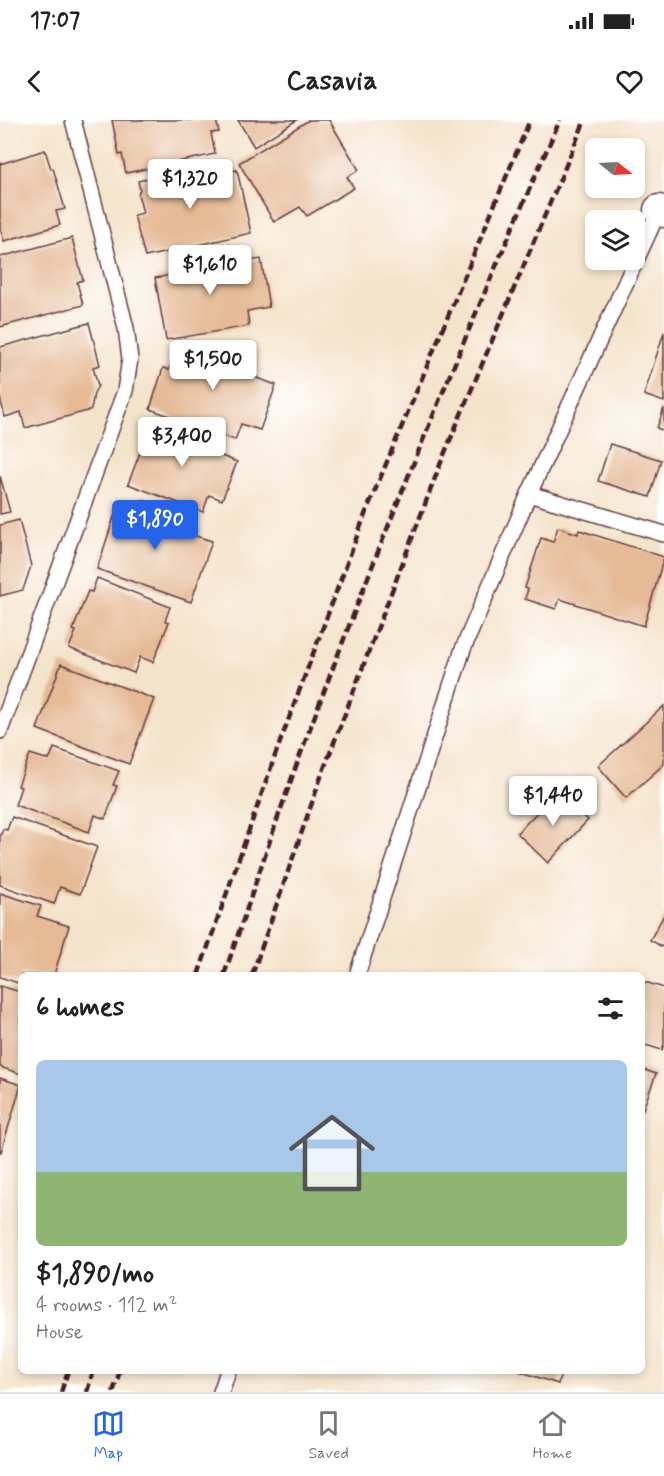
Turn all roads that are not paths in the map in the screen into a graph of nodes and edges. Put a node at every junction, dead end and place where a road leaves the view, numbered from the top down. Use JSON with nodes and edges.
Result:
{"nodes":[{"id":1,"x":73,"y":120,"type":"edge"},
{"id":2,"x":661,"y":211,"type":"edge"},
{"id":3,"x":529,"y":494,"type":"junction"},
{"id":4,"x":664,"y":534,"type":"edge"},
{"id":5,"x":0,"y":731,"type":"edge"},
{"id":6,"x":358,"y":972,"type":"edge"},
{"id":7,"x":227,"y":1374,"type":"edge"},
{"id":8,"x":221,"y":1392,"type":"edge"}],
"edges":[{"from":1,"to":5,"type":"lane"},
{"from":2,"to":3,"type":"lane"},
{"from":3,"to":4,"type":"lane"},
{"from":3,"to":6,"type":"lane"},
{"from":7,"to":8,"type":"lane"}]}
